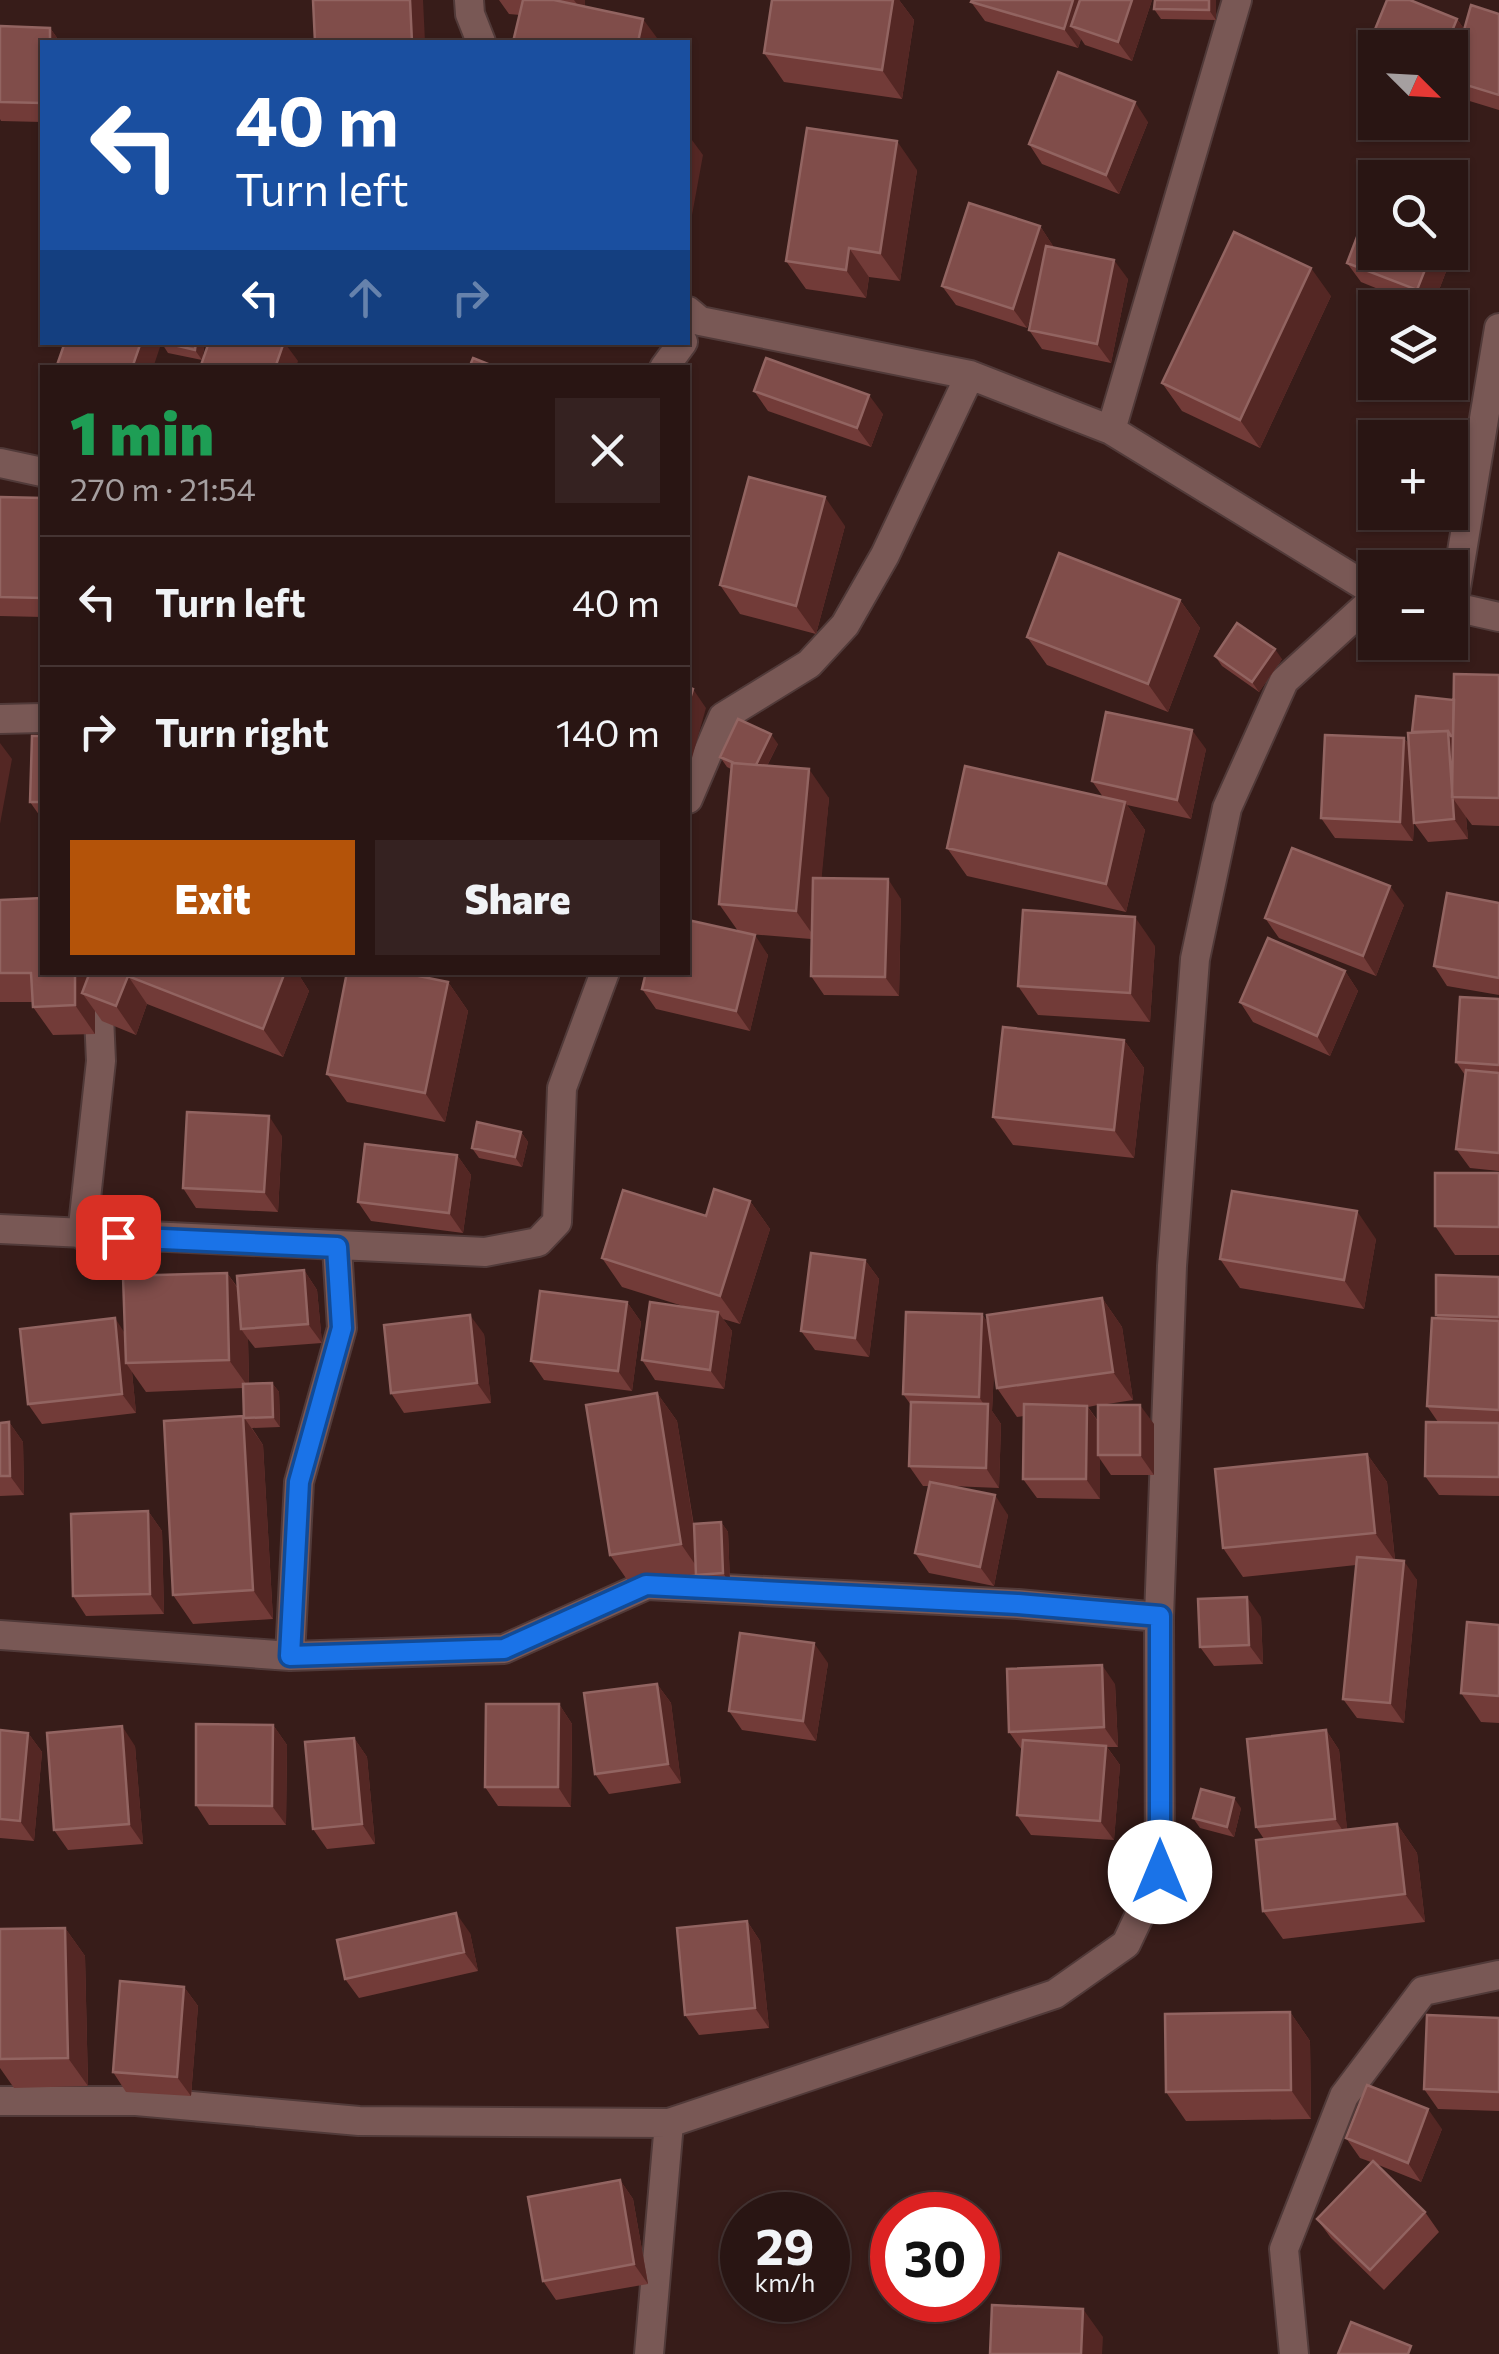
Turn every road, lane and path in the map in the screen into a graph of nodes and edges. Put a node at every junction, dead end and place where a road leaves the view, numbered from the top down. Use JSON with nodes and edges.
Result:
{"nodes":[{"id":1,"x":469,"y":0,"type":"edge"},
{"id":2,"x":1236,"y":0,"type":"edge"},
{"id":3,"x":479,"y":40,"type":"edge"},
{"id":4,"x":690,"y":328,"type":"edge"},
{"id":5,"x":1499,"y":328,"type":"edge"},
{"id":6,"x":970,"y":375,"type":"junction"},
{"id":7,"x":1111,"y":430,"type":"junction"},
{"id":8,"x":0,"y":463,"type":"edge"},
{"id":9,"x":40,"y":472,"type":"edge"},
{"id":10,"x":1461,"y":550,"type":"edge"},
{"id":11,"x":1358,"y":584,"type":"edge"},
{"id":12,"x":1468,"y":610,"type":"edge"},
{"id":13,"x":1358,"y":611,"type":"edge"},
{"id":14,"x":1499,"y":617,"type":"edge"},
{"id":15,"x":40,"y":718,"type":"edge"},
{"id":16,"x":0,"y":719,"type":"edge"},
{"id":17,"x":690,"y":795,"type":"edge"},
{"id":18,"x":105,"y":975,"type":"edge"},
{"id":19,"x":605,"y":975,"type":"edge"},
{"id":20,"x":0,"y":1229,"type":"edge"},
{"id":21,"x":82,"y":1235,"type":"junction"},
{"id":22,"x":337,"y":1247,"type":"junction"},
{"id":23,"x":1160,"y":1616,"type":"junction"},
{"id":24,"x":0,"y":1635,"type":"edge"},
{"id":25,"x":290,"y":1656,"type":"junction"},
{"id":26,"x":1499,"y":1975,"type":"edge"},
{"id":27,"x":0,"y":2101,"type":"edge"},
{"id":28,"x":669,"y":2123,"type":"junction"},
{"id":29,"x":649,"y":2354,"type":"edge"},
{"id":30,"x":1294,"y":2354,"type":"edge"}],
"edges":[{"from":1,"to":3,"type":"street"},
{"from":2,"to":7,"type":"street"},
{"from":4,"to":6,"type":"street"},
{"from":5,"to":10,"type":"street"},
{"from":6,"to":7,"type":"street"},
{"from":6,"to":17,"type":"street"},
{"from":7,"to":11,"type":"street"},
{"from":8,"to":9,"type":"street"},
{"from":12,"to":14,"type":"street"},
{"from":13,"to":23,"type":"street"},
{"from":15,"to":16,"type":"street"},
{"from":18,"to":21,"type":"street"},
{"from":19,"to":22,"type":"street"},
{"from":20,"to":21,"type":"street"},
{"from":21,"to":22,"type":"street"},
{"from":22,"to":25,"type":"street"},
{"from":23,"to":25,"type":"street"},
{"from":23,"to":28,"type":"street"},
{"from":24,"to":25,"type":"street"},
{"from":26,"to":30,"type":"street"},
{"from":27,"to":28,"type":"street"},
{"from":28,"to":29,"type":"street"}]}
